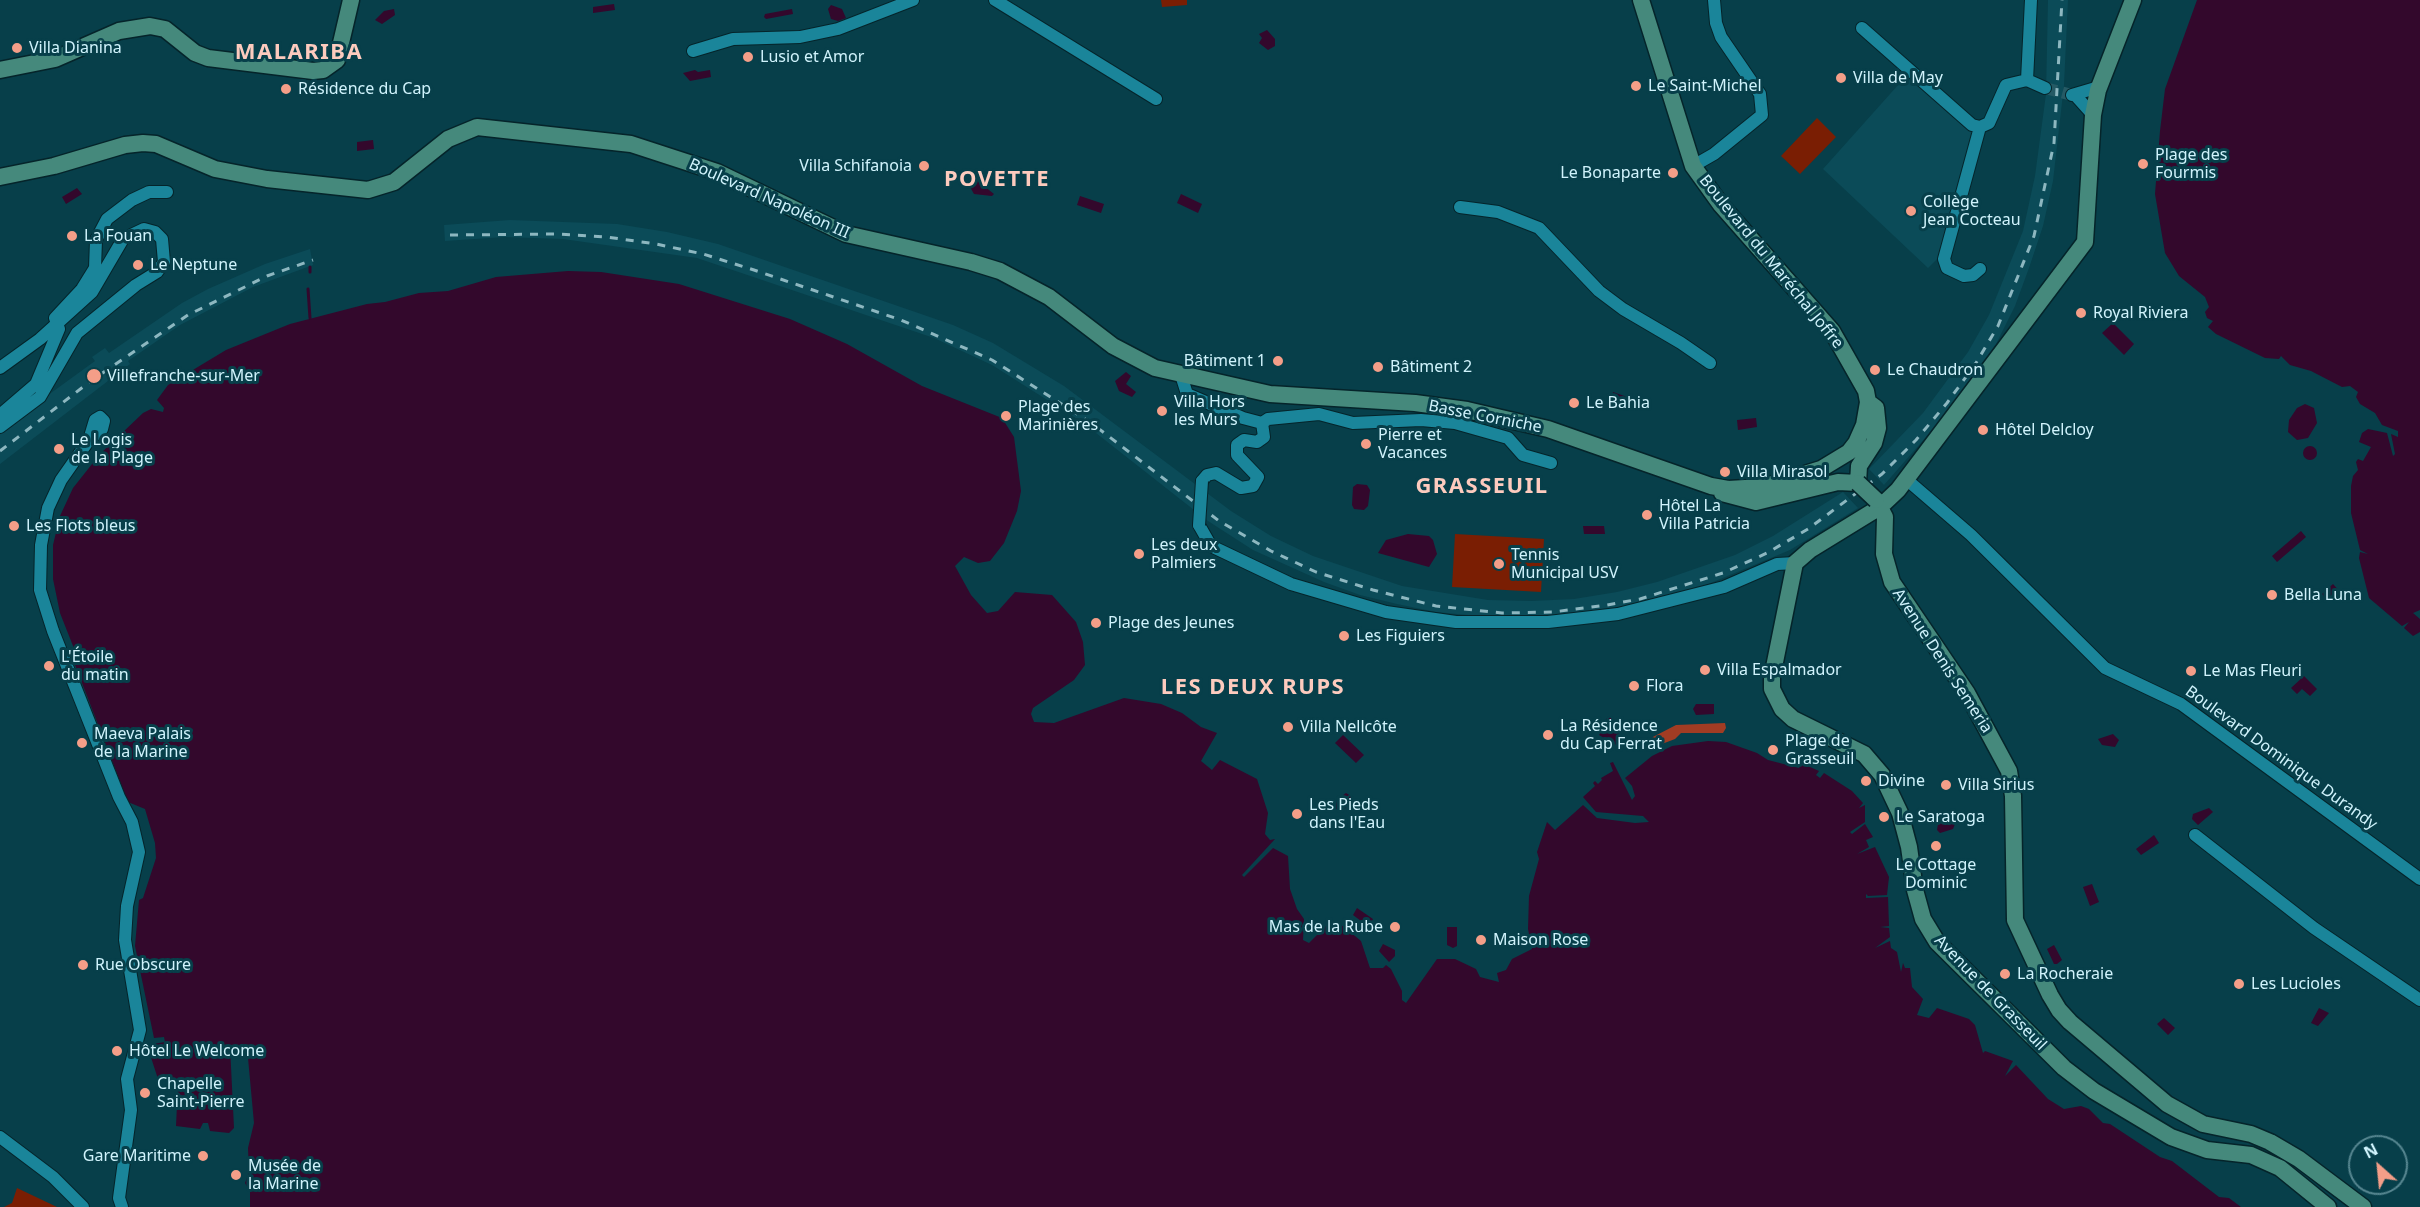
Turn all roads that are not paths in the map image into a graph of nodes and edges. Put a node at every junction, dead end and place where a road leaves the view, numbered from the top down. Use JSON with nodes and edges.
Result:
{"nodes":[{"id":1,"x":351,"y":0,"type":"edge"},
{"id":2,"x":913,"y":0,"type":"edge"},
{"id":3,"x":995,"y":0,"type":"edge"},
{"id":4,"x":1641,"y":0,"type":"edge"},
{"id":5,"x":1714,"y":0,"type":"edge"},
{"id":6,"x":2031,"y":0,"type":"edge"},
{"id":7,"x":2133,"y":0,"type":"edge"},
{"id":8,"x":1862,"y":28,"type":"dead end"},
{"id":9,"x":693,"y":51,"type":"dead end"},
{"id":10,"x":0,"y":70,"type":"edge"},
{"id":11,"x":2028,"y":80,"type":"junction"},
{"id":12,"x":2099,"y":87,"type":"junction"},
{"id":13,"x":2045,"y":88,"type":"tunnel mouth"},
{"id":14,"x":1156,"y":99,"type":"dead end"},
{"id":15,"x":2092,"y":115,"type":"junction"},
{"id":16,"x":1980,"y":127,"type":"junction"},
{"id":17,"x":1693,"y":166,"type":"junction"},
{"id":18,"x":0,"y":177,"type":"edge"},
{"id":19,"x":167,"y":192,"type":"dead end"},
{"id":20,"x":1460,"y":207,"type":"dead end"},
{"id":21,"x":1980,"y":269,"type":"dead end"},
{"id":22,"x":57,"y":324,"type":"junction"},
{"id":23,"x":1113,"y":346,"type":"joint"},
{"id":24,"x":1710,"y":363,"type":"dead end"},
{"id":25,"x":0,"y":368,"type":"edge"},
{"id":26,"x":1181,"y":375,"type":"junction"},
{"id":27,"x":1868,"y":402,"type":"junction"},
{"id":28,"x":0,"y":416,"type":"edge"},
{"id":29,"x":1262,"y":423,"type":"junction"},
{"id":30,"x":0,"y":427,"type":"edge"},
{"id":31,"x":88,"y":440,"type":"dead end"},
{"id":32,"x":1551,"y":463,"type":"dead end"},
{"id":33,"x":1906,"y":478,"type":"junction"},
{"id":34,"x":1855,"y":479,"type":"junction"},
{"id":35,"x":1769,"y":493,"type":"junction"},
{"id":36,"x":1878,"y":503,"type":"junction"},
{"id":37,"x":1795,"y":563,"type":"junction"},
{"id":38,"x":2195,"y":835,"type":"dead end"},
{"id":39,"x":2420,"y":879,"type":"edge"},
{"id":40,"x":2420,"y":1000,"type":"edge"},
{"id":41,"x":0,"y":1137,"type":"edge"},
{"id":42,"x":83,"y":1207,"type":"edge"},
{"id":43,"x":122,"y":1207,"type":"edge"},
{"id":44,"x":2328,"y":1207,"type":"edge"},
{"id":45,"x":2363,"y":1207,"type":"edge"}],
"edges":[{"from":1,"to":10,"type":"main road"},
{"from":2,"to":9,"type":"street"},
{"from":3,"to":14,"type":"street"},
{"from":4,"to":17,"type":"main road","name":"Boulevard du Maréchal Joffre"},
{"from":5,"to":17,"type":"street"},
{"from":6,"to":11,"type":"street"},
{"from":7,"to":12,"type":"main road"},
{"from":8,"to":16,"type":"street"},
{"from":11,"to":13,"type":"street"},
{"from":11,"to":16,"type":"street"},
{"from":12,"to":15,"type":"main road"},
{"from":12,"to":15,"type":"street"},
{"from":15,"to":33,"type":"main road"},
{"from":16,"to":21,"type":"street"},
{"from":17,"to":27,"type":"main road","name":"Boulevard du Maréchal Joffre"},
{"from":18,"to":23,"type":"main road","name":"Boulevard Napoléon III"},
{"from":19,"to":22,"type":"street"},
{"from":20,"to":24,"type":"street"},
{"from":22,"to":25,"type":"street"},
{"from":22,"to":28,"type":"street"},
{"from":22,"to":30,"type":"street"},
{"from":23,"to":26,"type":"main road","name":"Basse Corniche"},
{"from":26,"to":29,"type":"street"},
{"from":26,"to":35,"type":"main road","name":"Basse Corniche"},
{"from":27,"to":34,"type":"main road","name":"Boulevard du Maréchal Joffre"},
{"from":27,"to":35,"type":"main road"},
{"from":29,"to":32,"type":"street"},
{"from":29,"to":37,"type":"street","bridge":true},
{"from":31,"to":43,"type":"street"},
{"from":33,"to":36,"type":"main road"},
{"from":33,"to":39,"type":"street","name":"Boulevard Dominique Durandy"},
{"from":34,"to":35,"type":"main road"},
{"from":34,"to":36,"type":"main road","bridge":true},
{"from":36,"to":37,"type":"main road"},
{"from":36,"to":45,"type":"main road","name":"Avenue Denis Semeria"},
{"from":37,"to":44,"type":"main road","name":"Avenue de Grasseuil"},
{"from":38,"to":40,"type":"street"},
{"from":41,"to":42,"type":"street"}]}
